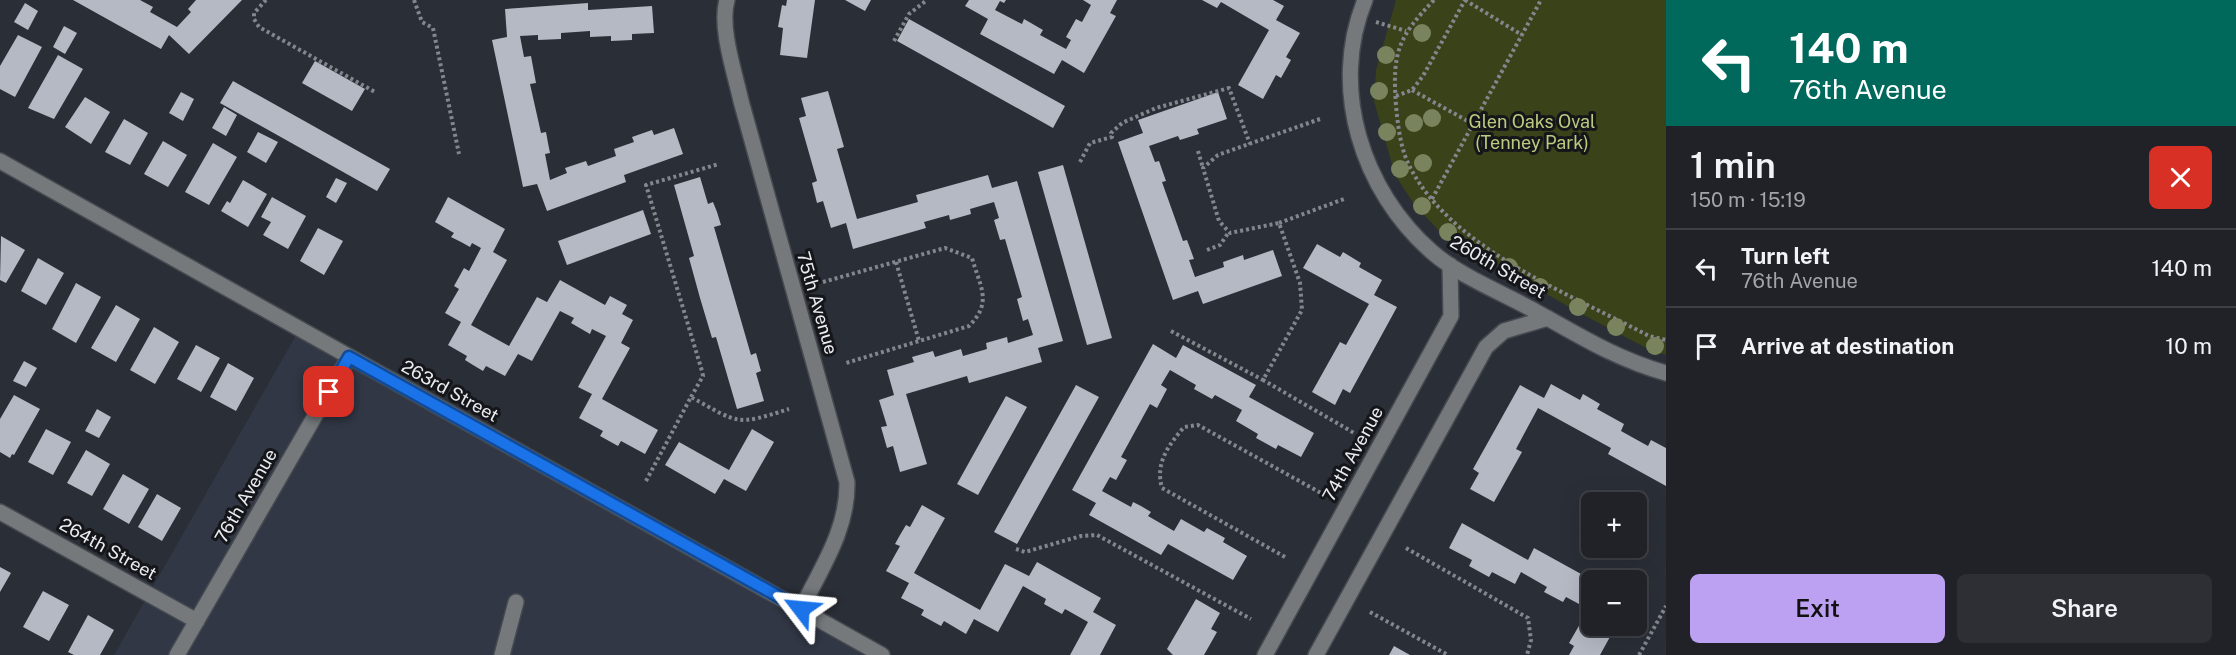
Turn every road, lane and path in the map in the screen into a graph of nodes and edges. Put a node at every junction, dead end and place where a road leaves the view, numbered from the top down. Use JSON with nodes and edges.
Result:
{"nodes":[{"id":1,"x":266,"y":0,"type":"edge"},
{"id":2,"x":414,"y":0,"type":"edge"},
{"id":3,"x":727,"y":0,"type":"edge"},
{"id":4,"x":927,"y":0,"type":"edge"},
{"id":5,"x":1365,"y":0,"type":"edge"},
{"id":6,"x":1434,"y":0,"type":"edge"},
{"id":7,"x":1465,"y":0,"type":"edge"},
{"id":8,"x":1541,"y":0,"type":"edge"},
{"id":9,"x":1359,"y":16,"type":"junction"},
{"id":10,"x":1406,"y":31,"type":"junction"},
{"id":11,"x":1522,"y":34,"type":"junction"},
{"id":12,"x":894,"y":41,"type":"dead end"},
{"id":13,"x":1413,"y":90,"type":"junction"},
{"id":14,"x":375,"y":92,"type":"dead end"},
{"id":15,"x":1396,"y":96,"type":"junction"},
{"id":16,"x":1320,"y":119,"type":"dead end"},
{"id":17,"x":1473,"y":124,"type":"junction"},
{"id":18,"x":1250,"y":144,"type":"junction"},
{"id":19,"x":1198,"y":151,"type":"dead end"},
{"id":20,"x":459,"y":154,"type":"dead end"},
{"id":21,"x":0,"y":161,"type":"edge"},
{"id":22,"x":1080,"y":162,"type":"dead end"},
{"id":23,"x":719,"y":164,"type":"dead end"},
{"id":24,"x":1203,"y":168,"type":"junction"},
{"id":25,"x":1344,"y":199,"type":"dead end"},
{"id":26,"x":1432,"y":199,"type":"junction"},
{"id":27,"x":1279,"y":223,"type":"junction"},
{"id":28,"x":1229,"y":232,"type":"junction"},
{"id":29,"x":1207,"y":250,"type":"dead end"},
{"id":30,"x":896,"y":262,"type":"junction"},
{"id":31,"x":1450,"y":265,"type":"junction"},
{"id":32,"x":823,"y":282,"type":"dead end"},
{"id":33,"x":1548,"y":318,"type":"junction"},
{"id":34,"x":1171,"y":331,"type":"dead end"},
{"id":35,"x":1666,"y":340,"type":"edge"},
{"id":36,"x":919,"y":341,"type":"junction"},
{"id":37,"x":349,"y":357,"type":"junction"},
{"id":38,"x":846,"y":363,"type":"dead end"},
{"id":39,"x":1666,"y":373,"type":"edge"},
{"id":40,"x":1263,"y":380,"type":"junction"},
{"id":41,"x":691,"y":397,"type":"junction"},
{"id":42,"x":789,"y":409,"type":"dead end"},
{"id":43,"x":1354,"y":433,"type":"dead end"},
{"id":44,"x":646,"y":481,"type":"dead end"},
{"id":45,"x":1322,"y":493,"type":"dead end"},
{"id":46,"x":0,"y":512,"type":"edge"},
{"id":47,"x":1406,"y":548,"type":"dead end"},
{"id":48,"x":1016,"y":549,"type":"dead end"},
{"id":49,"x":1286,"y":557,"type":"dead end"},
{"id":50,"x":516,"y":602,"type":"dead end"},
{"id":51,"x":1666,"y":606,"type":"edge"},
{"id":52,"x":801,"y":609,"type":"junction"},
{"id":53,"x":1370,"y":612,"type":"dead end"},
{"id":54,"x":1251,"y":619,"type":"dead end"},
{"id":55,"x":197,"y":621,"type":"junction"},
{"id":56,"x":177,"y":655,"type":"edge"},
{"id":57,"x":502,"y":655,"type":"edge"},
{"id":58,"x":882,"y":655,"type":"edge"},
{"id":59,"x":1265,"y":655,"type":"edge"},
{"id":60,"x":1316,"y":655,"type":"edge"},
{"id":61,"x":1448,"y":655,"type":"edge"},
{"id":62,"x":1527,"y":655,"type":"edge"},
{"id":63,"x":1639,"y":655,"type":"edge"}],
"edges":[{"from":1,"to":14,"type":"path"},
{"from":2,"to":20,"type":"path"},
{"from":3,"to":52,"type":"street","name":"75th Avenue"},
{"from":4,"to":12,"type":"path"},
{"from":5,"to":9,"type":"street","name":"260th Street"},
{"from":6,"to":10,"type":"path"},
{"from":7,"to":11,"type":"path"},
{"from":7,"to":13,"type":"path"},
{"from":8,"to":11,"type":"path"},
{"from":9,"to":10,"type":"path"},
{"from":9,"to":31,"type":"street","name":"260th Street"},
{"from":10,"to":15,"type":"path"},
{"from":11,"to":17,"type":"path"},
{"from":13,"to":15,"type":"path"},
{"from":13,"to":17,"type":"path"},
{"from":15,"to":26,"type":"path"},
{"from":16,"to":18,"type":"path"},
{"from":17,"to":26,"type":"path"},
{"from":18,"to":22,"type":"path"},
{"from":18,"to":24,"type":"path"},
{"from":19,"to":24,"type":"path"},
{"from":21,"to":37,"type":"street","name":"263rd Street"},
{"from":23,"to":41,"type":"path"},
{"from":24,"to":28,"type":"path"},
{"from":25,"to":27,"type":"path"},
{"from":26,"to":35,"type":"path"},
{"from":27,"to":28,"type":"path"},
{"from":27,"to":40,"type":"path"},
{"from":28,"to":29,"type":"path"},
{"from":30,"to":32,"type":"path"},
{"from":30,"to":36,"type":"path"},
{"from":30,"to":36,"type":"path"},
{"from":31,"to":33,"type":"street","name":"260th Street"},
{"from":31,"to":59,"type":"street","name":"74th Avenue"},
{"from":33,"to":39,"type":"street","name":"260th Street"},
{"from":33,"to":60,"type":"street"},
{"from":34,"to":40,"type":"path"},
{"from":36,"to":38,"type":"path"},
{"from":37,"to":52,"type":"street","name":"263rd Street"},
{"from":37,"to":55,"type":"street","name":"76th Avenue"},
{"from":40,"to":43,"type":"path"},
{"from":41,"to":42,"type":"path"},
{"from":41,"to":44,"type":"path"},
{"from":45,"to":49,"type":"path"},
{"from":46,"to":55,"type":"street","name":"264th Street"},
{"from":47,"to":62,"type":"path"},
{"from":48,"to":54,"type":"path"},
{"from":50,"to":57,"type":"street"},
{"from":51,"to":63,"type":"path"},
{"from":52,"to":58,"type":"street","name":"263rd Street"},
{"from":53,"to":61,"type":"path"},
{"from":55,"to":56,"type":"street","name":"76th Avenue"}]}
